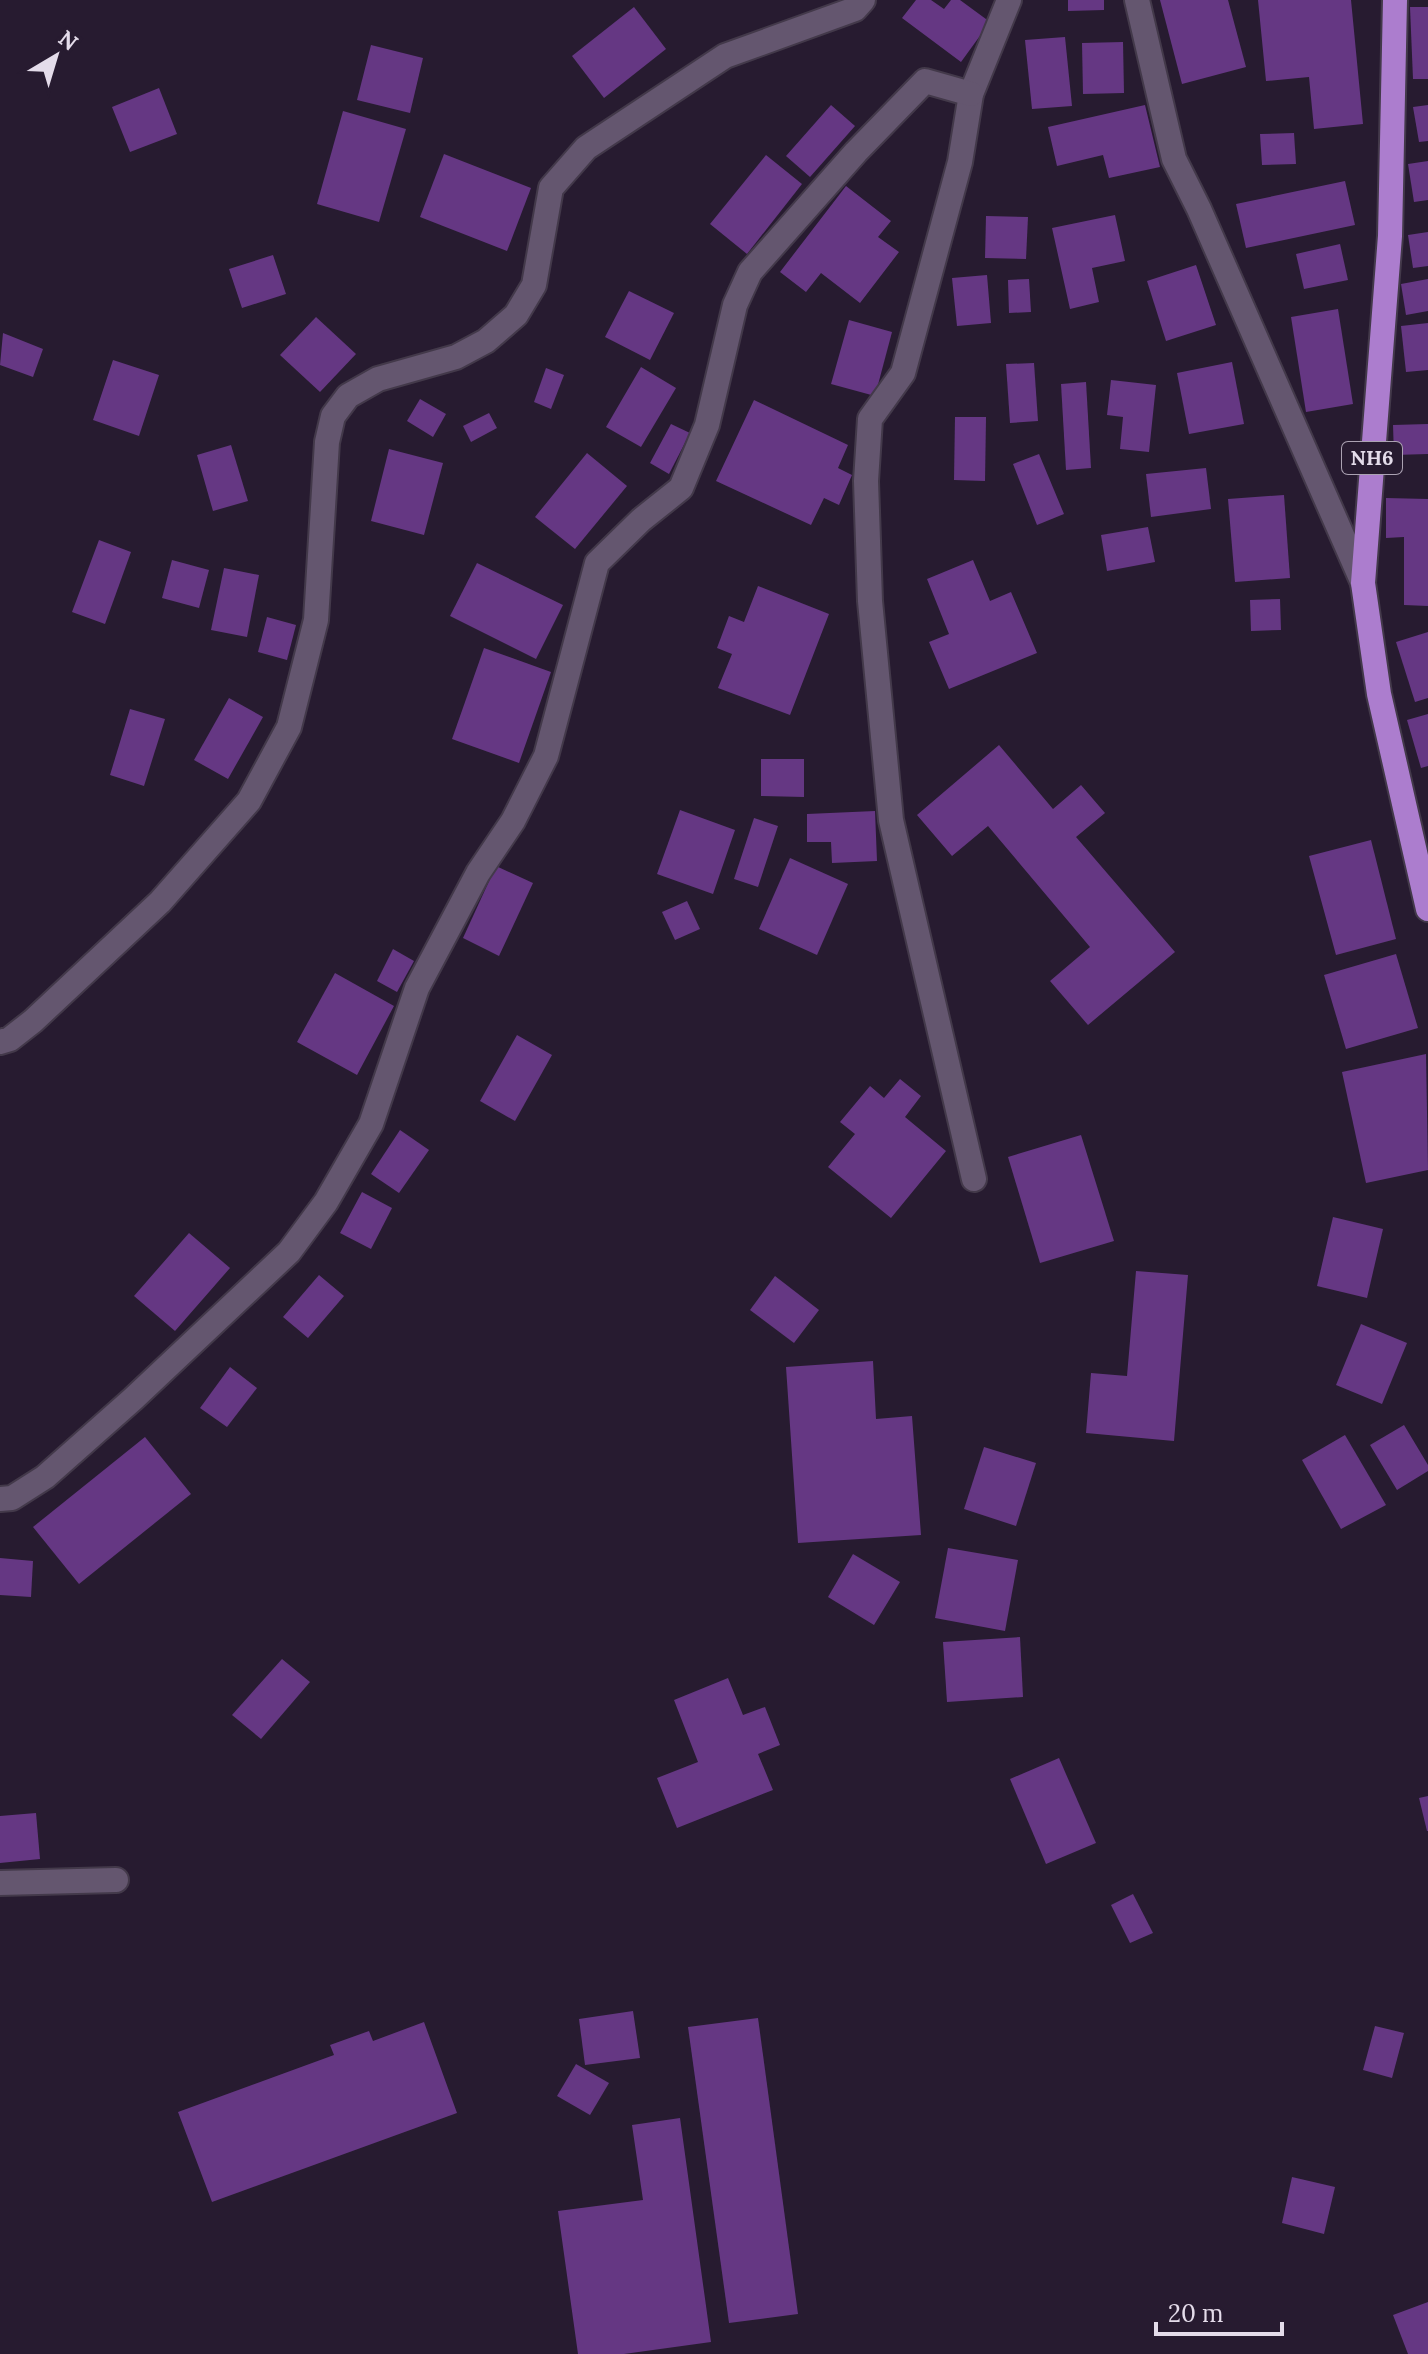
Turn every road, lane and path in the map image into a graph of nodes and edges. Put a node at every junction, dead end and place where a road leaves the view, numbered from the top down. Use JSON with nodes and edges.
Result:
{"nodes":[{"id":1,"x":863,"y":0,"type":"edge"},
{"id":2,"x":1009,"y":0,"type":"edge"},
{"id":3,"x":1137,"y":0,"type":"edge"},
{"id":4,"x":1395,"y":0,"type":"edge"},
{"id":5,"x":971,"y":94,"type":"junction"},
{"id":6,"x":1363,"y":583,"type":"junction"},
{"id":7,"x":1418,"y":843,"type":"edge"},
{"id":8,"x":1428,"y":909,"type":"edge"},
{"id":9,"x":0,"y":1042,"type":"edge"},
{"id":10,"x":974,"y":1179,"type":"dead end"},
{"id":11,"x":0,"y":1499,"type":"edge"},
{"id":12,"x":116,"y":1880,"type":"dead end"},
{"id":13,"x":0,"y":1883,"type":"edge"}],
"edges":[{"from":1,"to":9,"type":"street"},
{"from":2,"to":5,"type":"street"},
{"from":3,"to":6,"type":"street"},
{"from":4,"to":6,"type":"highway","number":"NH6"},
{"from":5,"to":10,"type":"street"},
{"from":5,"to":11,"type":"street"},
{"from":6,"to":7,"type":"highway","number":"NH6"},
{"from":7,"to":8,"type":"highway","number":"NH6"},
{"from":12,"to":13,"type":"street"}]}
